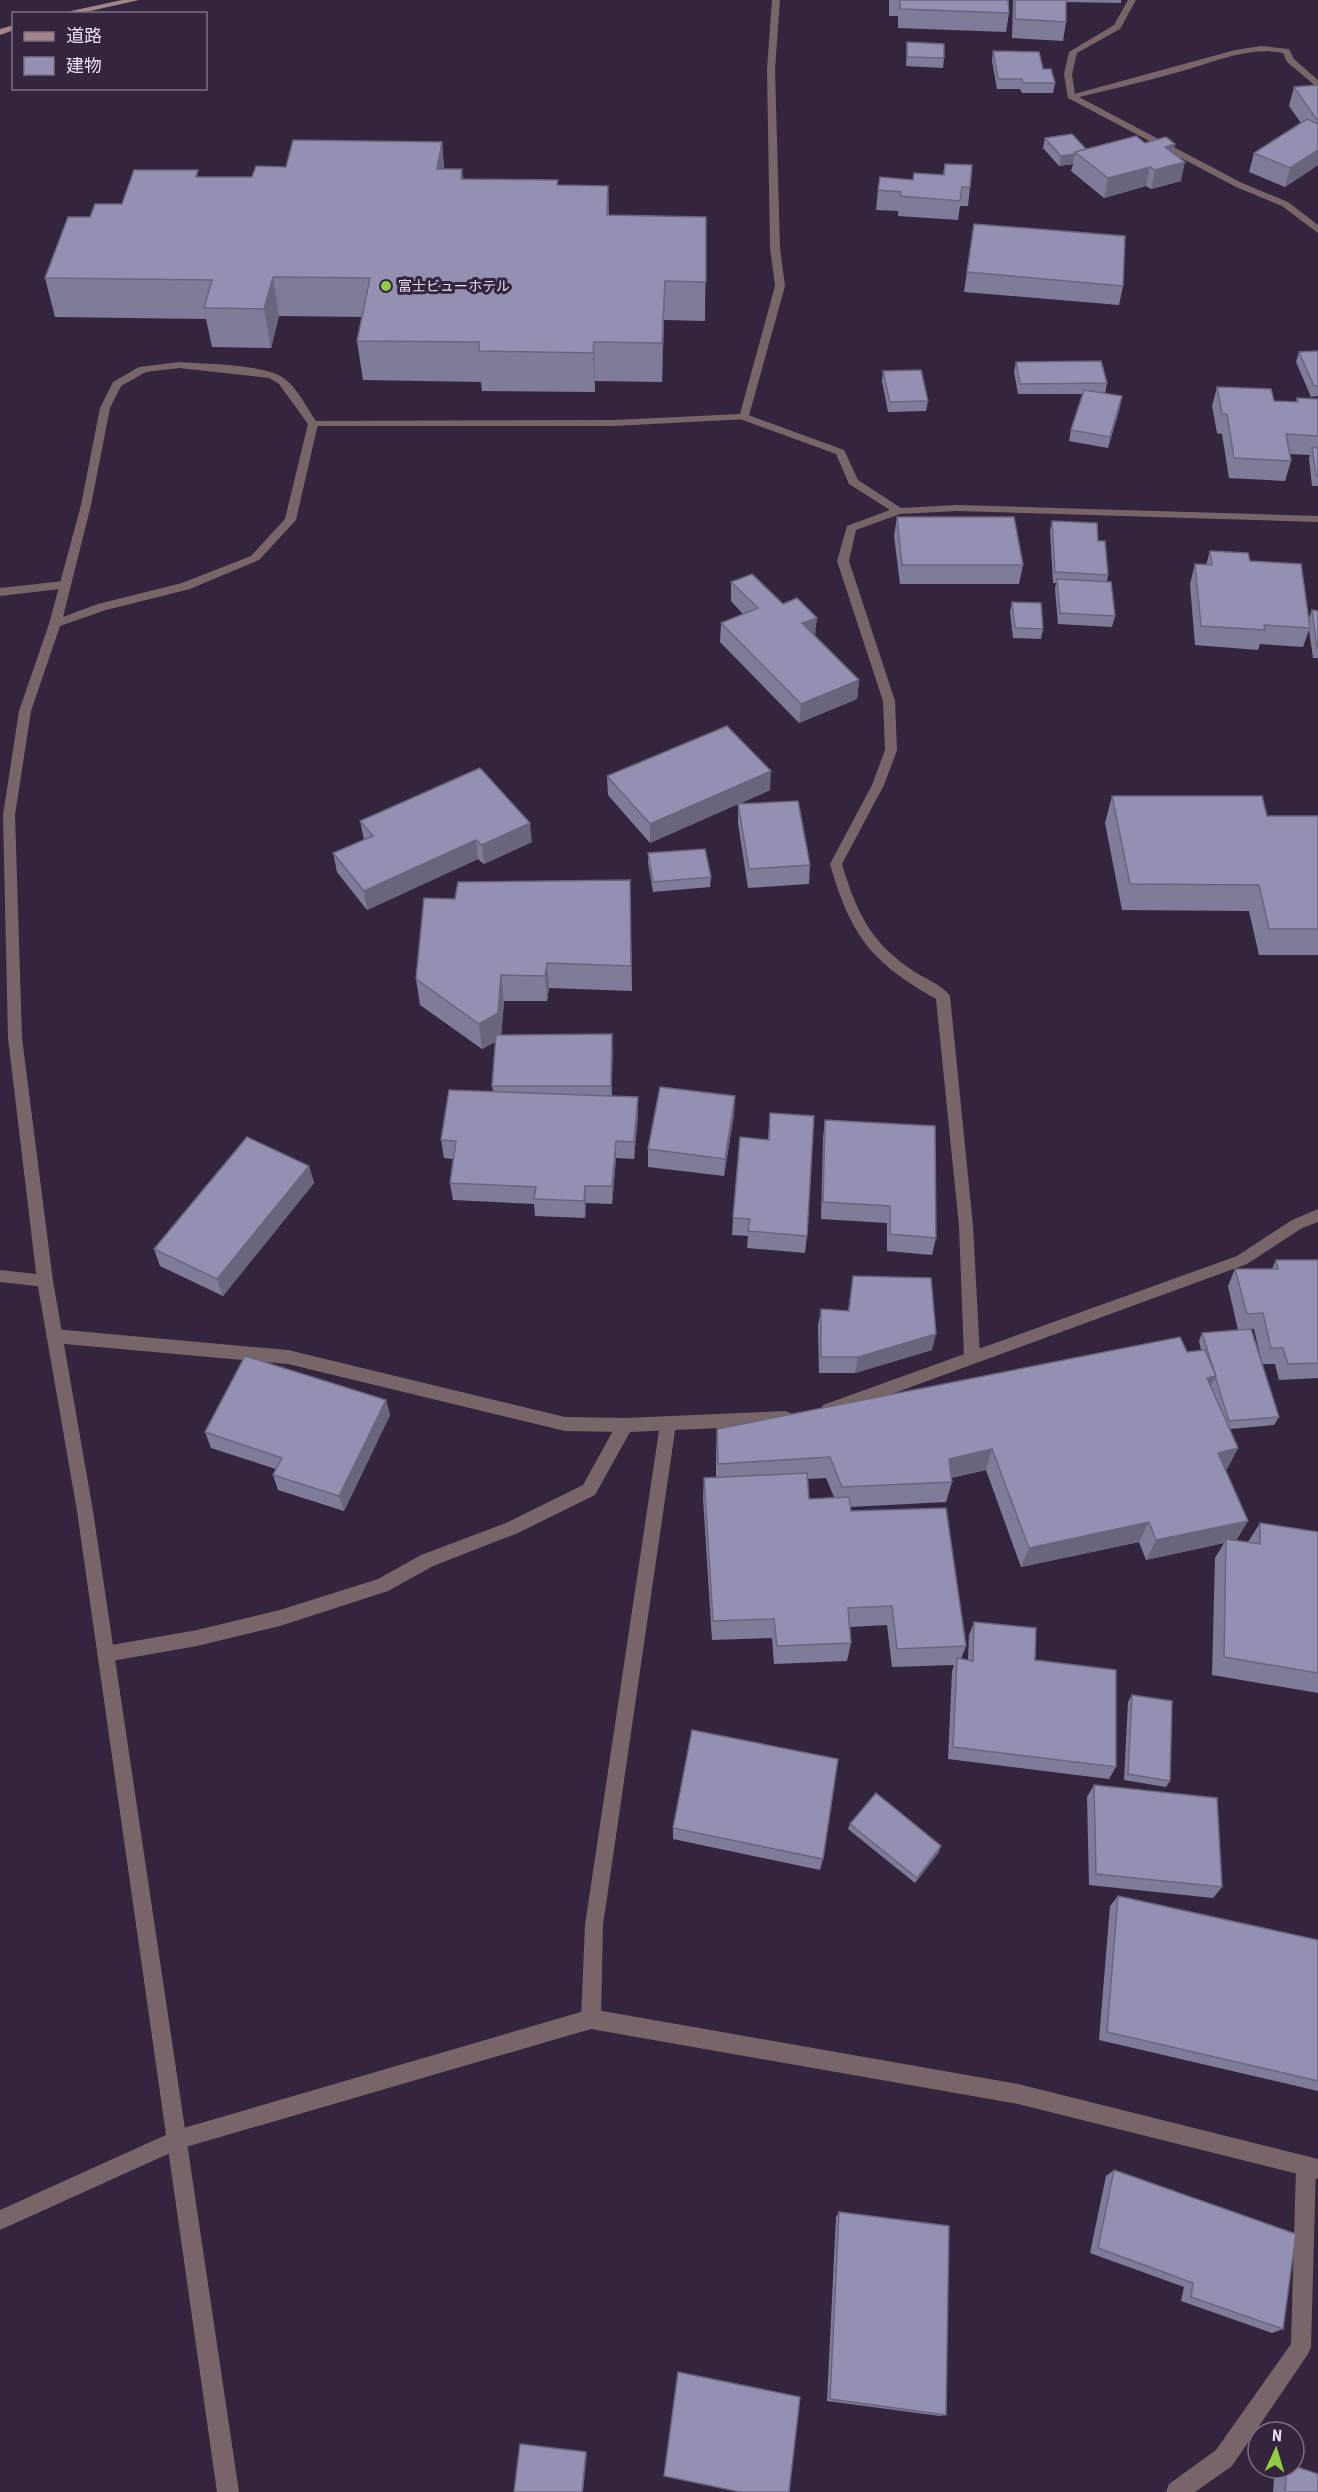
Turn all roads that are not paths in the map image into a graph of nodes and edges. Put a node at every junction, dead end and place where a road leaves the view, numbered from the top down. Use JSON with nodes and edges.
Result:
{"nodes":[{"id":1,"x":135,"y":0,"type":"edge"},
{"id":2,"x":776,"y":0,"type":"edge"},
{"id":3,"x":1132,"y":0,"type":"edge"},
{"id":4,"x":72,"y":12,"type":"edge"},
{"id":5,"x":1318,"y":85,"type":"edge"},
{"id":6,"x":1071,"y":96,"type":"junction"},
{"id":7,"x":1318,"y":230,"type":"edge"},
{"id":8,"x":744,"y":417,"type":"junction"},
{"id":9,"x":313,"y":424,"type":"junction"},
{"id":10,"x":899,"y":511,"type":"junction"},
{"id":11,"x":1318,"y":519,"type":"edge"},
{"id":12,"x":64,"y":585,"type":"junction"},
{"id":13,"x":0,"y":592,"type":"edge"},
{"id":14,"x":55,"y":624,"type":"junction"},
{"id":15,"x":1318,"y":1215,"type":"edge"},
{"id":16,"x":0,"y":1276,"type":"edge"},
{"id":17,"x":45,"y":1281,"type":"junction"},
{"id":18,"x":54,"y":1336,"type":"junction"},
{"id":19,"x":972,"y":1356,"type":"junction"},
{"id":20,"x":668,"y":1424,"type":"junction"},
{"id":21,"x":625,"y":1425,"type":"junction"},
{"id":22,"x":106,"y":1654,"type":"junction"},
{"id":23,"x":591,"y":2019,"type":"junction"},
{"id":24,"x":177,"y":2140,"type":"junction"},
{"id":25,"x":1312,"y":2168,"type":"edge"},
{"id":26,"x":0,"y":2220,"type":"edge"},
{"id":27,"x":228,"y":2492,"type":"edge"},
{"id":28,"x":1177,"y":2492,"type":"edge"}],
"edges":[{"from":1,"to":4,"type":"main road"},
{"from":2,"to":8,"type":"street"},
{"from":3,"to":6,"type":"street"},
{"from":5,"to":6,"type":"street"},
{"from":6,"to":7,"type":"street"},
{"from":8,"to":9,"type":"street"},
{"from":8,"to":10,"type":"street"},
{"from":9,"to":12,"type":"street"},
{"from":9,"to":14,"type":"street"},
{"from":10,"to":11,"type":"street"},
{"from":10,"to":19,"type":"street"},
{"from":12,"to":13,"type":"street"},
{"from":12,"to":14,"type":"street"},
{"from":14,"to":17,"type":"street"},
{"from":15,"to":19,"type":"street"},
{"from":16,"to":17,"type":"street"},
{"from":17,"to":18,"type":"street"},
{"from":18,"to":21,"type":"street"},
{"from":18,"to":22,"type":"street"},
{"from":19,"to":20,"type":"street"},
{"from":20,"to":21,"type":"street"},
{"from":20,"to":23,"type":"street"},
{"from":21,"to":22,"type":"street"},
{"from":22,"to":24,"type":"street"},
{"from":23,"to":24,"type":"street"},
{"from":23,"to":25,"type":"street"},
{"from":24,"to":26,"type":"street"},
{"from":24,"to":27,"type":"street"},
{"from":25,"to":28,"type":"street"}]}
